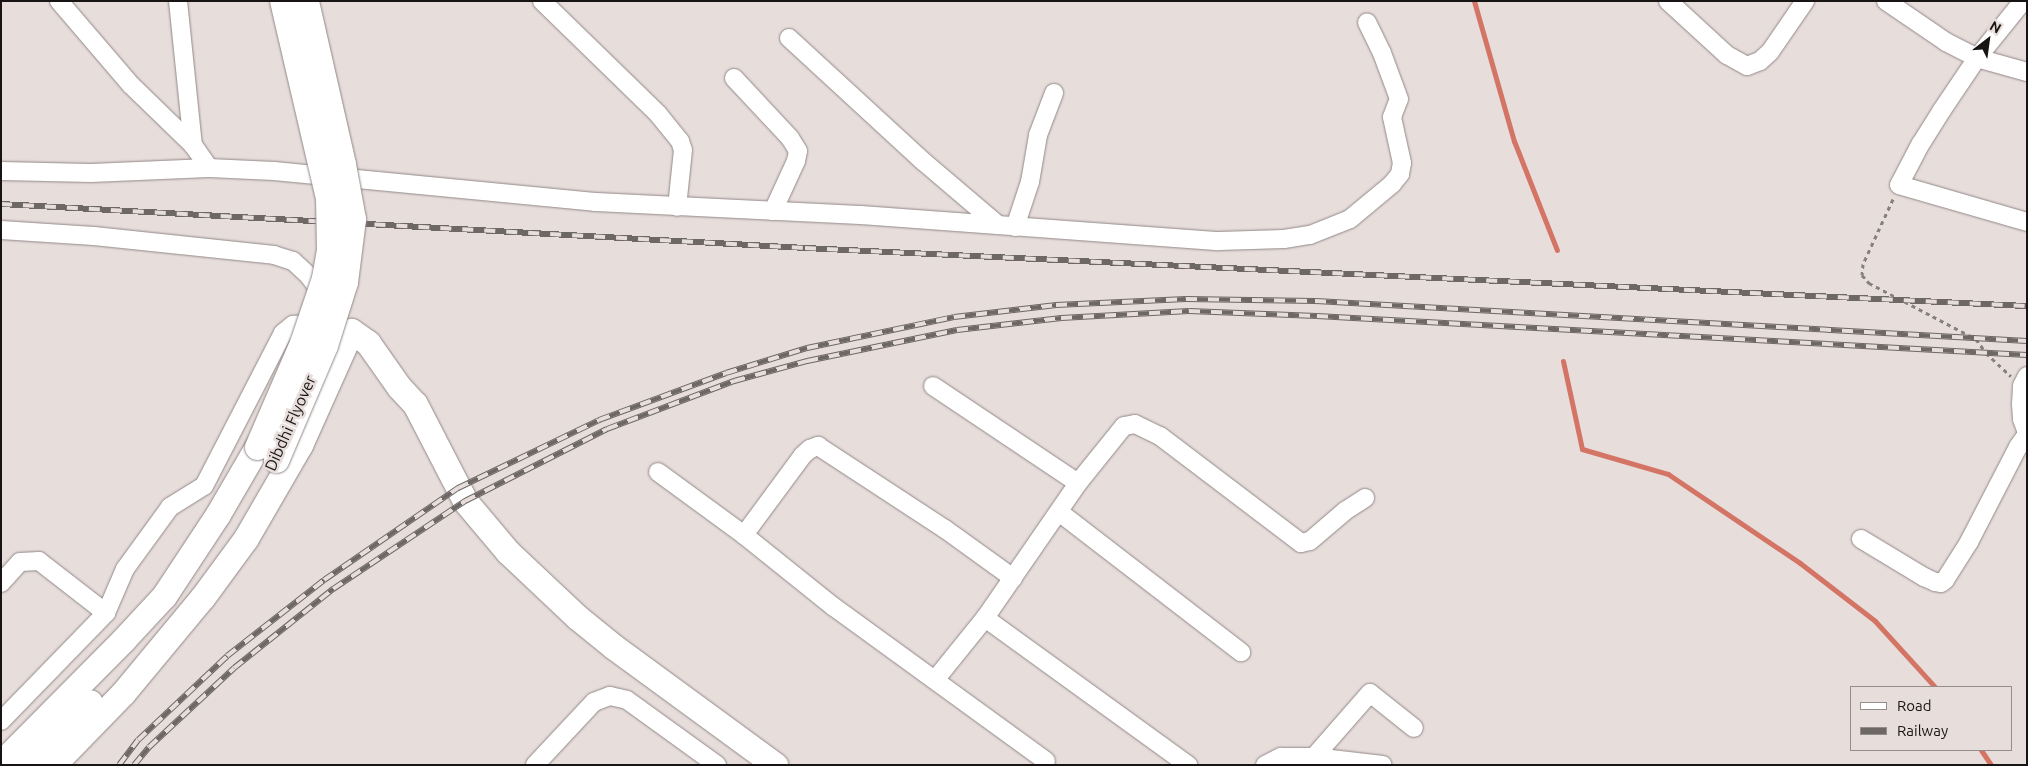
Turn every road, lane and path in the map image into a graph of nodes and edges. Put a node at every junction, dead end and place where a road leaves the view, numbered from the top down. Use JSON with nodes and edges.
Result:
{"nodes":[{"id":1,"x":59,"y":1,"type":"edge"},
{"id":2,"x":178,"y":1,"type":"edge"},
{"id":3,"x":282,"y":1,"type":"edge"},
{"id":4,"x":306,"y":1,"type":"edge"},
{"id":5,"x":542,"y":1,"type":"edge"},
{"id":6,"x":1668,"y":1,"type":"edge"},
{"id":7,"x":1805,"y":1,"type":"edge"},
{"id":8,"x":1886,"y":1,"type":"edge"},
{"id":9,"x":2023,"y":1,"type":"edge"},
{"id":10,"x":1367,"y":22,"type":"dead end"},
{"id":11,"x":788,"y":38,"type":"dead end"},
{"id":12,"x":1977,"y":58,"type":"junction"},
{"id":13,"x":2027,"y":72,"type":"edge"},
{"id":14,"x":734,"y":78,"type":"dead end"},
{"id":15,"x":1054,"y":93,"type":"dead end"},
{"id":16,"x":193,"y":145,"type":"junction"},
{"id":17,"x":209,"y":168,"type":"junction"},
{"id":18,"x":1,"y":171,"type":"edge"},
{"id":19,"x":1899,"y":185,"type":"junction"},
{"id":20,"x":677,"y":207,"type":"junction"},
{"id":21,"x":772,"y":211,"type":"junction"},
{"id":22,"x":2027,"y":222,"type":"edge"},
{"id":23,"x":1007,"y":226,"type":"junction"},
{"id":24,"x":1,"y":230,"type":"edge"},
{"id":25,"x":351,"y":331,"type":"junction"},
{"id":26,"x":2025,"y":381,"type":"edge"},
{"id":27,"x":933,"y":386,"type":"dead end"},
{"id":28,"x":2027,"y":434,"type":"edge"},
{"id":29,"x":658,"y":472,"type":"dead end"},
{"id":30,"x":1078,"y":484,"type":"junction"},
{"id":31,"x":1365,"y":498,"type":"dead end"},
{"id":32,"x":1059,"y":512,"type":"junction"},
{"id":33,"x":744,"y":535,"type":"junction"},
{"id":34,"x":1861,"y":538,"type":"dead end"},
{"id":35,"x":1013,"y":578,"type":"junction"},
{"id":36,"x":1,"y":583,"type":"edge"},
{"id":37,"x":106,"y":613,"type":"junction"},
{"id":38,"x":985,"y":618,"type":"junction"},
{"id":39,"x":1241,"y":652,"type":"dead end"},
{"id":40,"x":935,"y":680,"type":"junction"},
{"id":41,"x":1,"y":721,"type":"edge"},
{"id":42,"x":1414,"y":728,"type":"dead end"},
{"id":43,"x":1314,"y":757,"type":"junction"},
{"id":44,"x":1046,"y":761,"type":"dead end"},
{"id":45,"x":1,"y":762,"type":"edge"},
{"id":46,"x":24,"y":765,"type":"edge"},
{"id":47,"x":53,"y":765,"type":"edge"},
{"id":48,"x":534,"y":765,"type":"edge"},
{"id":49,"x":717,"y":765,"type":"edge"},
{"id":50,"x":775,"y":765,"type":"edge"},
{"id":51,"x":1188,"y":765,"type":"edge"},
{"id":52,"x":1265,"y":765,"type":"edge"},
{"id":53,"x":1383,"y":765,"type":"edge"}],
"edges":[{"from":1,"to":16,"type":"street"},
{"from":2,"to":16,"type":"street"},
{"from":3,"to":45,"type":"main road","name":"Dibdhi Flyover","bridge":true},
{"from":4,"to":46,"type":"main road","name":"Dibdhi Flyover","bridge":true},
{"from":5,"to":20,"type":"street"},
{"from":6,"to":7,"type":"street"},
{"from":8,"to":12,"type":"street"},
{"from":9,"to":12,"type":"street"},
{"from":10,"to":23,"type":"street"},
{"from":11,"to":23,"type":"street"},
{"from":12,"to":13,"type":"street"},
{"from":12,"to":19,"type":"street"},
{"from":14,"to":21,"type":"street"},
{"from":15,"to":23,"type":"street"},
{"from":16,"to":17,"type":"street"},
{"from":17,"to":18,"type":"street"},
{"from":17,"to":20,"type":"street"},
{"from":19,"to":22,"type":"street"},
{"from":19,"to":26,"type":"path"},
{"from":20,"to":21,"type":"street"},
{"from":21,"to":23,"type":"street"},
{"from":24,"to":25,"type":"street"},
{"from":25,"to":37,"type":"street"},
{"from":25,"to":47,"type":"main road"},
{"from":25,"to":50,"type":"main road"},
{"from":26,"to":28,"type":"street"},
{"from":27,"to":30,"type":"street"},
{"from":28,"to":34,"type":"street"},
{"from":29,"to":33,"type":"street"},
{"from":30,"to":31,"type":"street"},
{"from":30,"to":32,"type":"street"},
{"from":32,"to":35,"type":"street"},
{"from":32,"to":39,"type":"street"},
{"from":33,"to":35,"type":"street"},
{"from":33,"to":40,"type":"street"},
{"from":35,"to":38,"type":"street"},
{"from":36,"to":37,"type":"street"},
{"from":37,"to":41,"type":"street"},
{"from":38,"to":40,"type":"street"},
{"from":38,"to":51,"type":"street"},
{"from":40,"to":44,"type":"street"},
{"from":42,"to":43,"type":"street"},
{"from":43,"to":52,"type":"street"},
{"from":43,"to":53,"type":"street"},
{"from":48,"to":49,"type":"street"}]}
